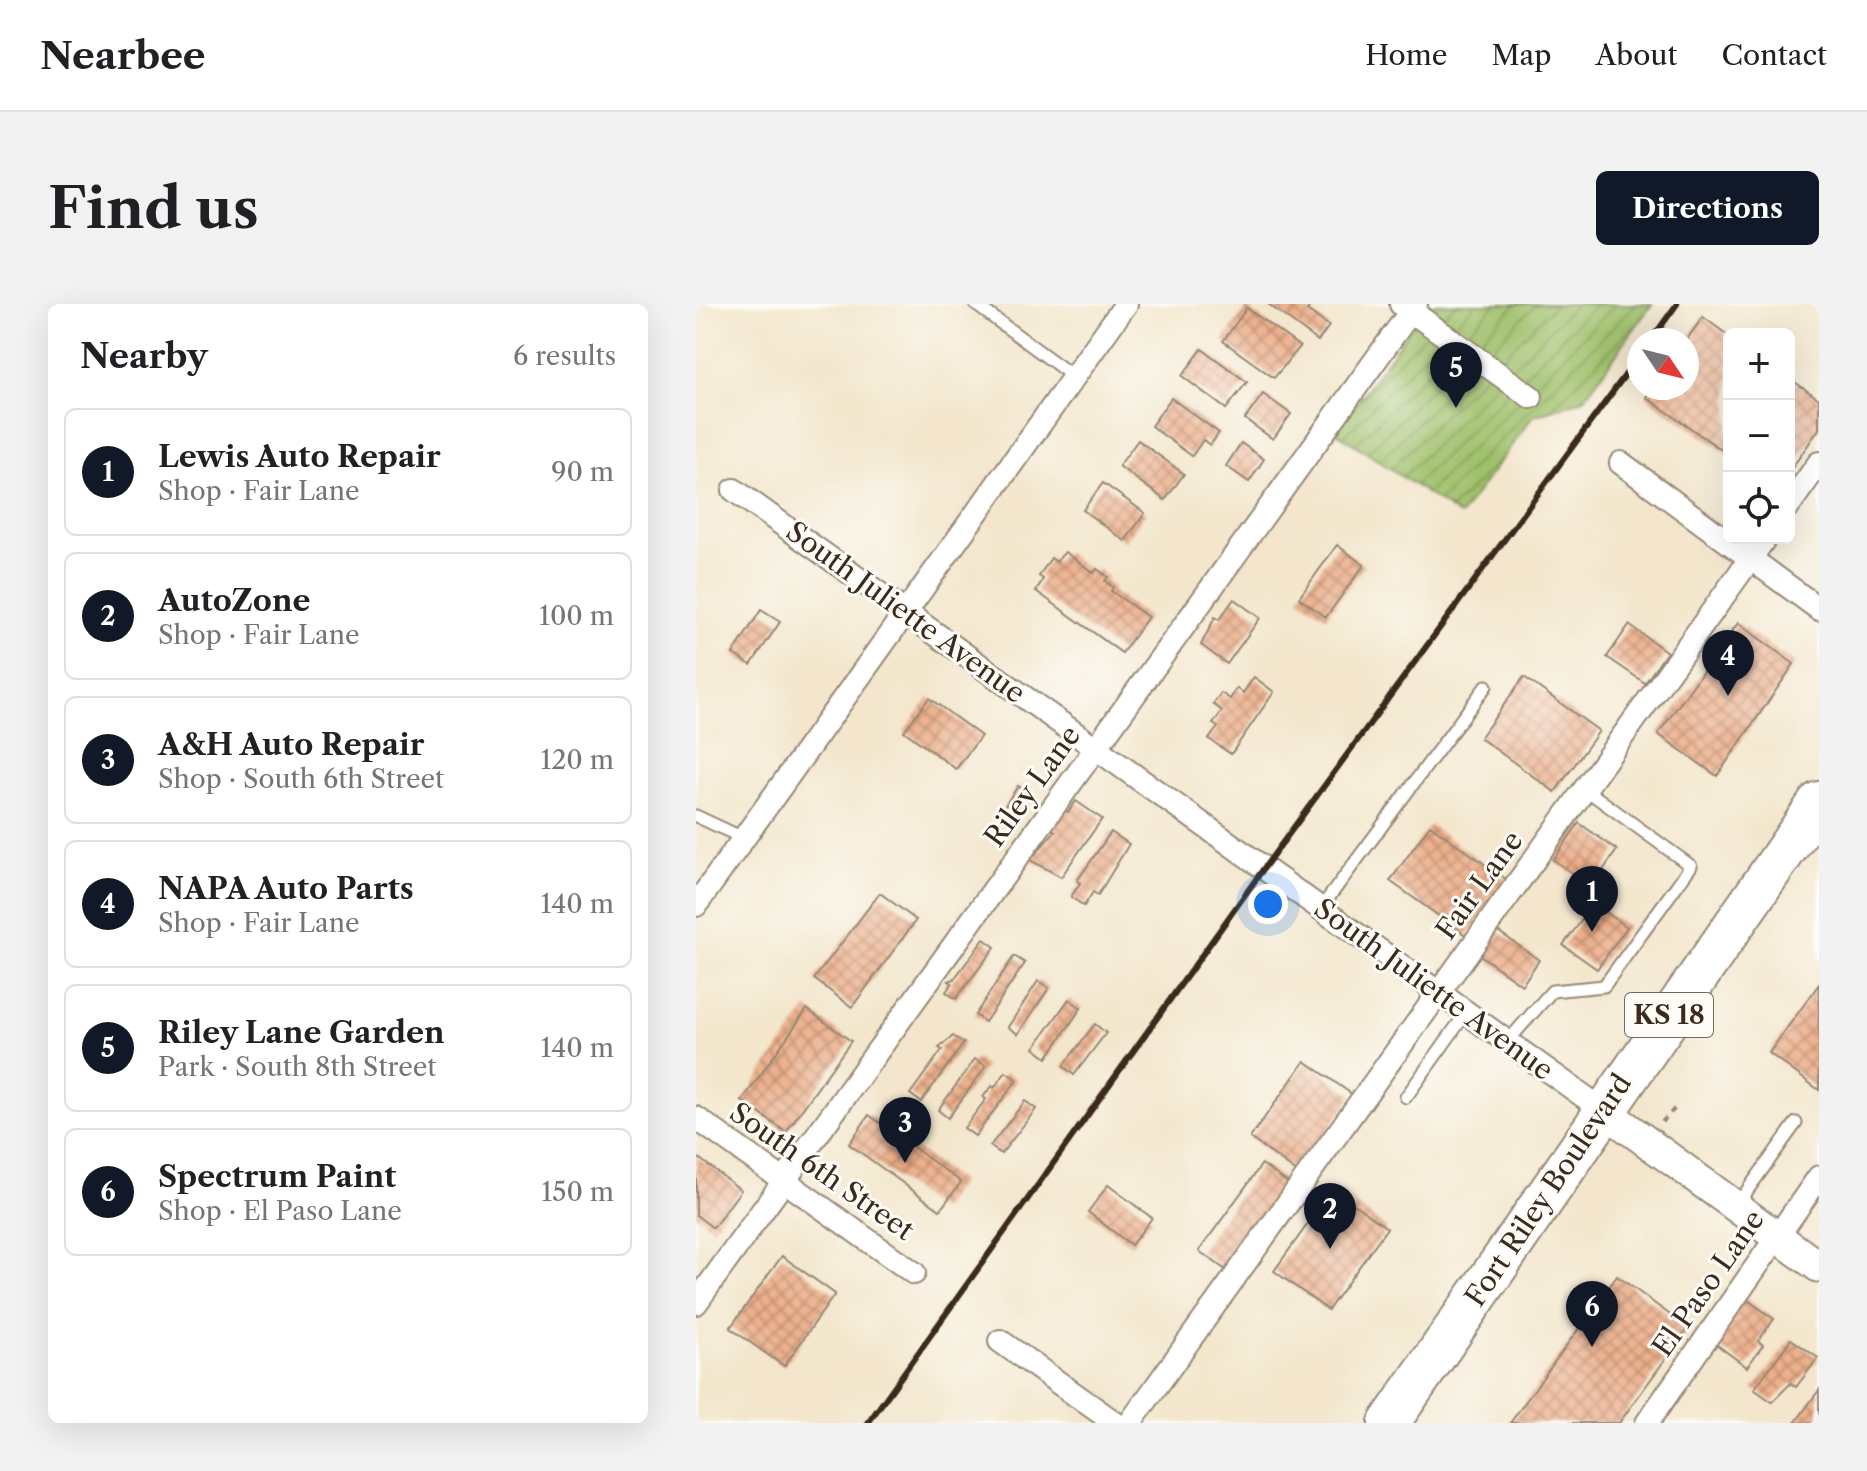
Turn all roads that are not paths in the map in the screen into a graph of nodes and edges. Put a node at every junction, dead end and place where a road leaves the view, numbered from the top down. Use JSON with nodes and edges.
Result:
{"nodes":[{"id":1,"x":975,"y":304,"type":"edge"},
{"id":2,"x":1126,"y":304,"type":"edge"},
{"id":3,"x":1409,"y":306,"type":"edge"},
{"id":4,"x":1074,"y":377,"type":"junction"},
{"id":5,"x":1531,"y":397,"type":"dead end"},
{"id":6,"x":1621,"y":463,"type":"dead end"},
{"id":7,"x":1819,"y":463,"type":"edge"},
{"id":8,"x":734,"y":490,"type":"dead end"},
{"id":9,"x":1795,"y":497,"type":"edge"},
{"id":10,"x":1761,"y":544,"type":"edge"},
{"id":11,"x":1751,"y":558,"type":"junction"},
{"id":12,"x":1819,"y":609,"type":"edge"},
{"id":13,"x":906,"y":611,"type":"junction"},
{"id":14,"x":1486,"y":686,"type":"dead end"},
{"id":15,"x":1096,"y":749,"type":"junction"},
{"id":16,"x":1585,"y":789,"type":"junction"},
{"id":17,"x":1819,"y":802,"type":"edge"},
{"id":18,"x":696,"y":816,"type":"edge"},
{"id":19,"x":743,"y":838,"type":"junction"},
{"id":20,"x":696,"y":905,"type":"edge"},
{"id":21,"x":1321,"y":908,"type":"junction"},
{"id":22,"x":1439,"y":993,"type":"junction"},
{"id":23,"x":1466,"y":1013,"type":"junction"},
{"id":24,"x":1507,"y":1042,"type":"junction"},
{"id":25,"x":1406,"y":1097,"type":"dead end"},
{"id":26,"x":1603,"y":1110,"type":"junction"},
{"id":27,"x":696,"y":1118,"type":"edge"},
{"id":28,"x":1796,"y":1123,"type":"dead end"},
{"id":29,"x":1819,"y":1177,"type":"edge"},
{"id":30,"x":786,"y":1181,"type":"junction"},
{"id":31,"x":1735,"y":1206,"type":"junction"},
{"id":32,"x":1776,"y":1237,"type":"junction"},
{"id":33,"x":1819,"y":1267,"type":"edge"},
{"id":34,"x":914,"y":1273,"type":"dead end"},
{"id":35,"x":696,"y":1303,"type":"edge"},
{"id":36,"x":1000,"y":1341,"type":"dead end"},
{"id":37,"x":1115,"y":1423,"type":"edge"},
{"id":38,"x":1130,"y":1423,"type":"edge"},
{"id":39,"x":1389,"y":1423,"type":"edge"},
{"id":40,"x":1647,"y":1423,"type":"edge"}],
"edges":[{"from":1,"to":4,"type":"lane"},
{"from":2,"to":4,"type":"street"},
{"from":3,"to":5,"type":"street"},
{"from":3,"to":15,"type":"street","name":"Riley Lane"},
{"from":4,"to":13,"type":"street"},
{"from":6,"to":11,"type":"street"},
{"from":7,"to":9,"type":"street"},
{"from":8,"to":13,"type":"street","name":"South Juliette Avenue"},
{"from":10,"to":11,"type":"street","name":"Fair Lane"},
{"from":11,"to":12,"type":"street"},
{"from":11,"to":16,"type":"street","name":"Fair Lane"},
{"from":13,"to":15,"type":"street","name":"South Juliette Avenue"},
{"from":13,"to":19,"type":"street"},
{"from":14,"to":21,"type":"lane"},
{"from":15,"to":21,"type":"street","name":"South Juliette Avenue"},
{"from":15,"to":30,"type":"street","name":"Riley Lane"},
{"from":16,"to":22,"type":"street","name":"Fair Lane"},
{"from":16,"to":24,"type":"lane"},
{"from":17,"to":26,"type":"highway","name":"Fort Riley Boulevard","number":"KS 18"},
{"from":18,"to":19,"type":"lane"},
{"from":19,"to":20,"type":"street"},
{"from":21,"to":22,"type":"street","name":"South Juliette Avenue"},
{"from":22,"to":23,"type":"street","name":"South Juliette Avenue"},
{"from":22,"to":38,"type":"street","name":"Fair Lane"},
{"from":23,"to":24,"type":"street","name":"South Juliette Avenue"},
{"from":23,"to":25,"type":"lane"},
{"from":24,"to":26,"type":"street","name":"South Juliette Avenue"},
{"from":26,"to":31,"type":"street","name":"South Juliette Avenue"},
{"from":26,"to":39,"type":"highway","name":"Fort Riley Boulevard","number":"KS 18"},
{"from":27,"to":30,"type":"street","name":"South 6th Street"},
{"from":28,"to":31,"type":"lane"},
{"from":29,"to":32,"type":"street","name":"El Paso Lane"},
{"from":30,"to":34,"type":"street","name":"South 6th Street"},
{"from":30,"to":35,"type":"street","name":"Riley Lane"},
{"from":31,"to":32,"type":"street","name":"South Juliette Avenue"},
{"from":32,"to":33,"type":"street","name":"South Juliette Avenue"},
{"from":32,"to":40,"type":"street","name":"El Paso Lane"},
{"from":36,"to":37,"type":"street"}]}
